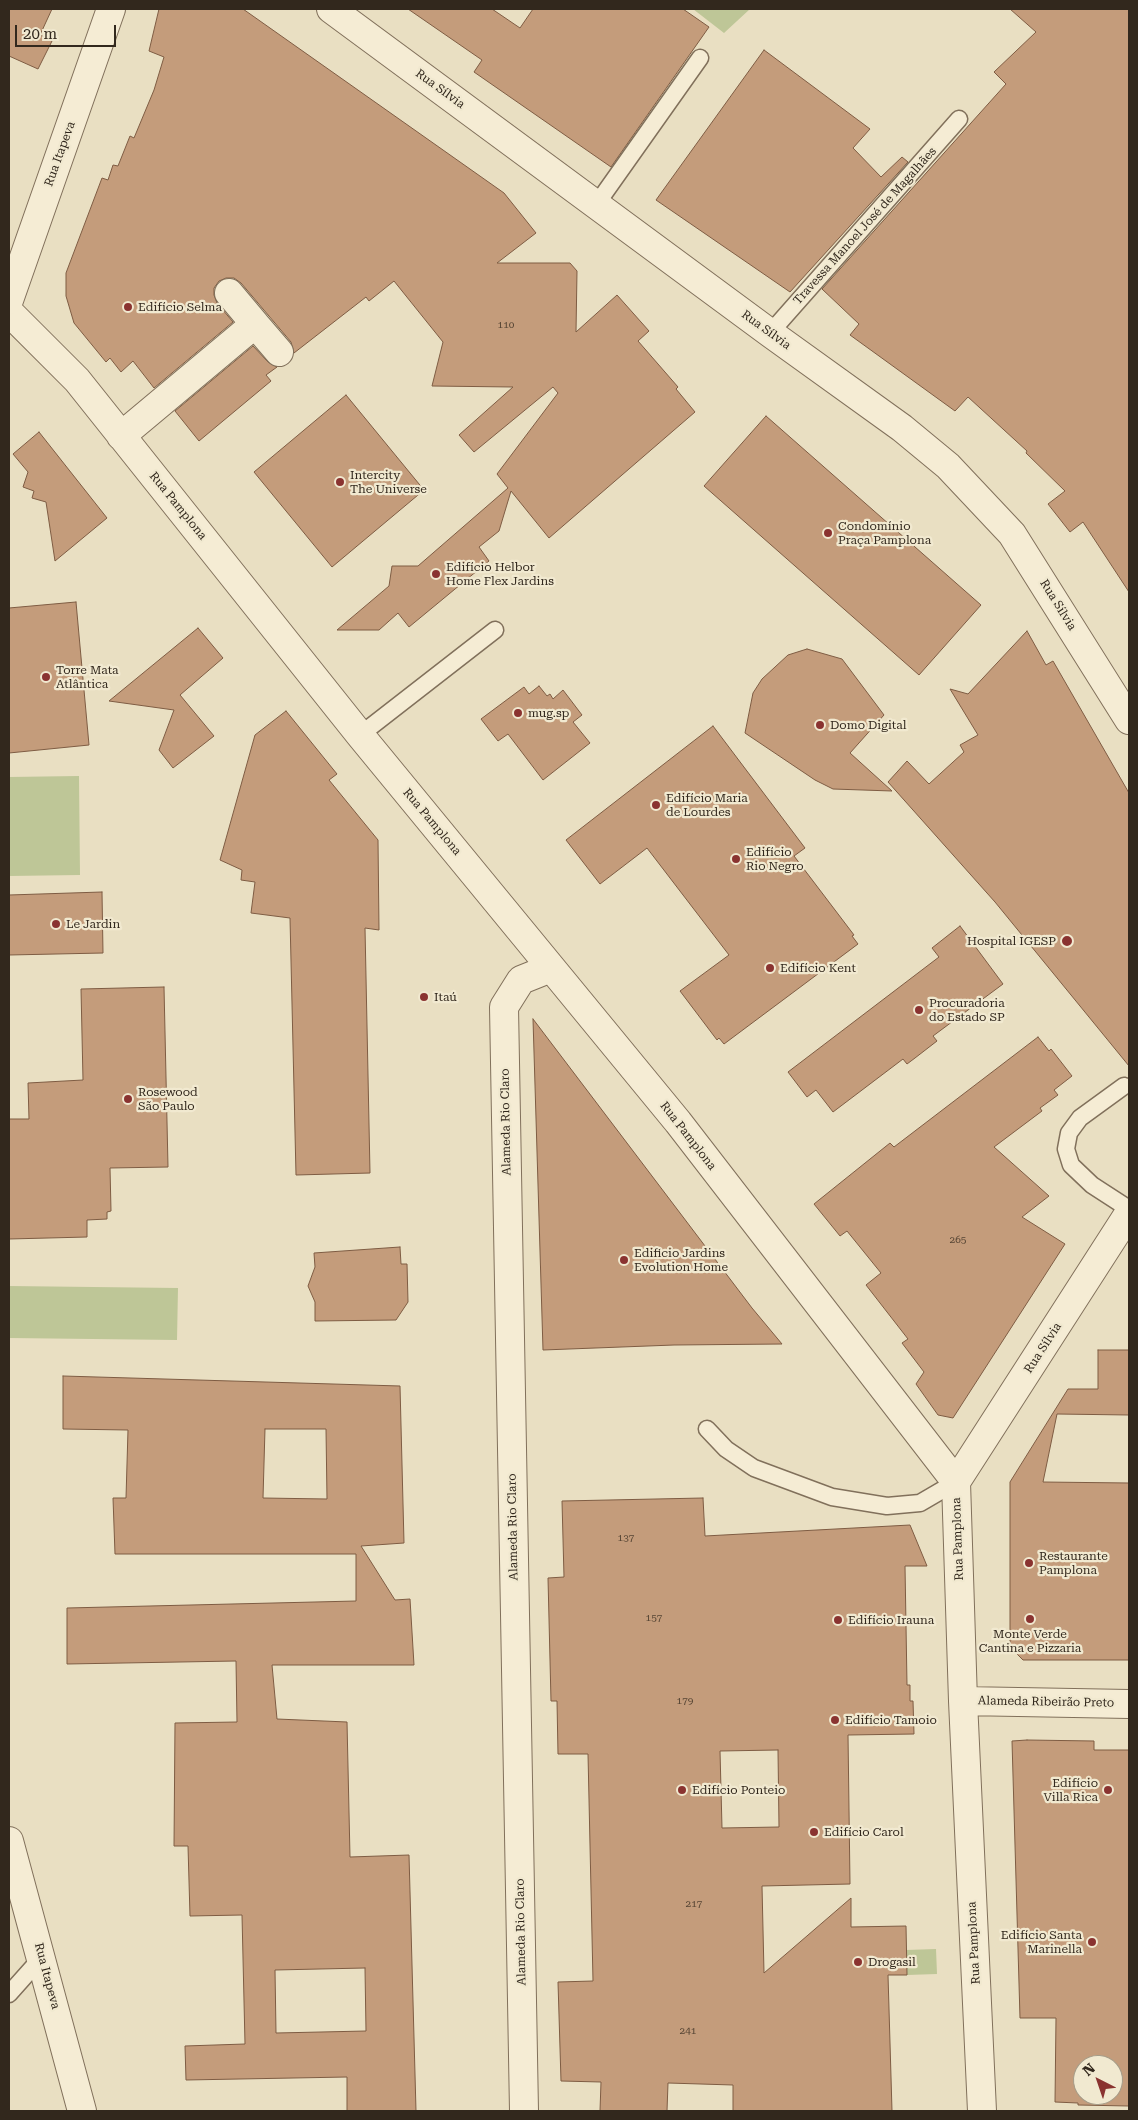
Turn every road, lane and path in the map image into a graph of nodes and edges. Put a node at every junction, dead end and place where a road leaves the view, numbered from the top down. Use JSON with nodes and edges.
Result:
{"nodes":[{"id":1,"x":111,"y":9,"type":"edge"},
{"id":2,"x":331,"y":9,"type":"edge"},
{"id":3,"x":700,"y":58,"type":"dead end"},
{"id":4,"x":959,"y":119,"type":"dead end"},
{"id":5,"x":596,"y":205,"type":"junction"},
{"id":6,"x":229,"y":293,"type":"dead end"},
{"id":7,"x":9,"y":300,"type":"edge"},
{"id":8,"x":9,"y":312,"type":"edge"},
{"id":9,"x":255,"y":324,"type":"junction"},
{"id":10,"x":770,"y":333,"type":"junction"},
{"id":11,"x":279,"y":352,"type":"dead end"},
{"id":12,"x":121,"y":436,"type":"junction"},
{"id":13,"x":495,"y":630,"type":"dead end"},
{"id":14,"x":1129,"y":720,"type":"edge"},
{"id":15,"x":360,"y":735,"type":"junction"},
{"id":16,"x":551,"y":968,"type":"junction"},
{"id":17,"x":1124,"y":1086,"type":"dead end"},
{"id":18,"x":1129,"y":1209,"type":"edge"},
{"id":19,"x":1129,"y":1213,"type":"edge"},
{"id":20,"x":707,"y":1430,"type":"dead end"},
{"id":21,"x":956,"y":1482,"type":"junction"},
{"id":22,"x":963,"y":1701,"type":"junction"},
{"id":23,"x":1129,"y":1704,"type":"edge"},
{"id":24,"x":9,"y":1841,"type":"edge"},
{"id":25,"x":42,"y":1956,"type":"junction"},
{"id":26,"x":9,"y":1994,"type":"edge"},
{"id":27,"x":82,"y":2111,"type":"edge"},
{"id":28,"x":524,"y":2111,"type":"edge"},
{"id":29,"x":982,"y":2111,"type":"edge"}],
"edges":[{"from":1,"to":7,"type":"street","name":"Rua Itapeva"},
{"from":2,"to":5,"type":"street","name":"Rua Sílvia"},
{"from":3,"to":5,"type":"lane"},
{"from":4,"to":10,"type":"lane","name":"Travessa Manoel José de Magalhães"},
{"from":5,"to":10,"type":"street","name":"Rua Sílvia"},
{"from":6,"to":9,"type":"street"},
{"from":8,"to":12,"type":"street","name":"Rua Pamplona"},
{"from":9,"to":11,"type":"street"},
{"from":9,"to":12,"type":"street"},
{"from":10,"to":14,"type":"street","name":"Rua Sílvia"},
{"from":12,"to":15,"type":"street","name":"Rua Pamplona"},
{"from":13,"to":15,"type":"lane"},
{"from":15,"to":16,"type":"street","name":"Rua Pamplona"},
{"from":16,"to":21,"type":"street","name":"Rua Pamplona"},
{"from":16,"to":28,"type":"street","name":"Alameda Rio Claro"},
{"from":17,"to":18,"type":"lane"},
{"from":19,"to":21,"type":"street","name":"Rua Sílvia"},
{"from":20,"to":21,"type":"lane"},
{"from":21,"to":22,"type":"street","name":"Rua Pamplona"},
{"from":22,"to":23,"type":"street","name":"Alameda Ribeirão Preto"},
{"from":22,"to":29,"type":"street","name":"Rua Pamplona"},
{"from":24,"to":25,"type":"street","name":"Rua Itapeva"},
{"from":25,"to":26,"type":"lane"},
{"from":25,"to":27,"type":"street","name":"Rua Itapeva"}]}
